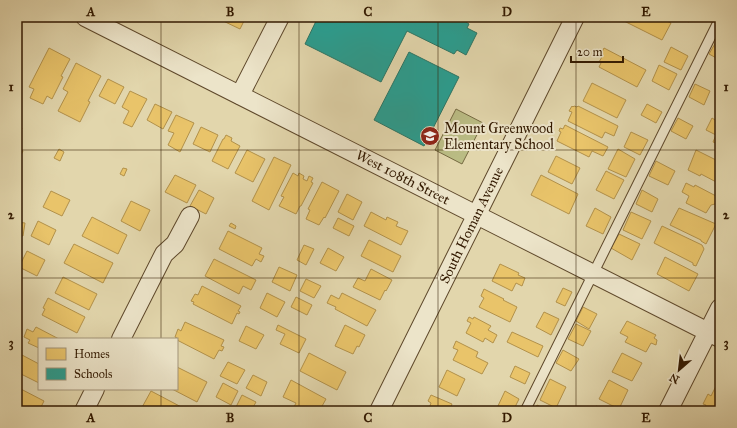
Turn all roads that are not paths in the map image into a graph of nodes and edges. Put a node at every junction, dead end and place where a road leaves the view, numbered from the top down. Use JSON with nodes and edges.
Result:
{"nodes":[{"id":1,"x":85,"y":17,"type":"edge"},
{"id":2,"x":280,"y":17,"type":"edge"},
{"id":3,"x":575,"y":17,"type":"edge"},
{"id":4,"x":720,"y":18,"type":"edge"},
{"id":5,"x":240,"y":95,"type":"junction"},
{"id":6,"x":476,"y":215,"type":"junction"},
{"id":7,"x":190,"y":216,"type":"dead end"},
{"id":8,"x":593,"y":274,"type":"junction"},
{"id":9,"x":720,"y":308,"type":"edge"},
{"id":10,"x":714,"y":335,"type":"edge"},
{"id":11,"x":122,"y":338,"type":"edge"},
{"id":12,"x":94,"y":390,"type":"edge"},
{"id":13,"x":84,"y":411,"type":"edge"},
{"id":14,"x":379,"y":411,"type":"edge"},
{"id":15,"x":525,"y":411,"type":"edge"},
{"id":16,"x":668,"y":411,"type":"edge"}],
"edges":[{"from":1,"to":5,"type":"street","name":"West 108th Street"},
{"from":2,"to":5,"type":"street"},
{"from":3,"to":6,"type":"street","name":"South Homan Avenue"},
{"from":4,"to":8,"type":"lane"},
{"from":5,"to":6,"type":"street","name":"West 108th Street"},
{"from":6,"to":8,"type":"street","name":"West 108th Street"},
{"from":6,"to":14,"type":"street","name":"South Homan Avenue"},
{"from":7,"to":11,"type":"street"},
{"from":8,"to":10,"type":"street","name":"West 108th Street"},
{"from":8,"to":15,"type":"lane"},
{"from":9,"to":10,"type":"street"},
{"from":10,"to":16,"type":"street"},
{"from":12,"to":13,"type":"street"}]}
